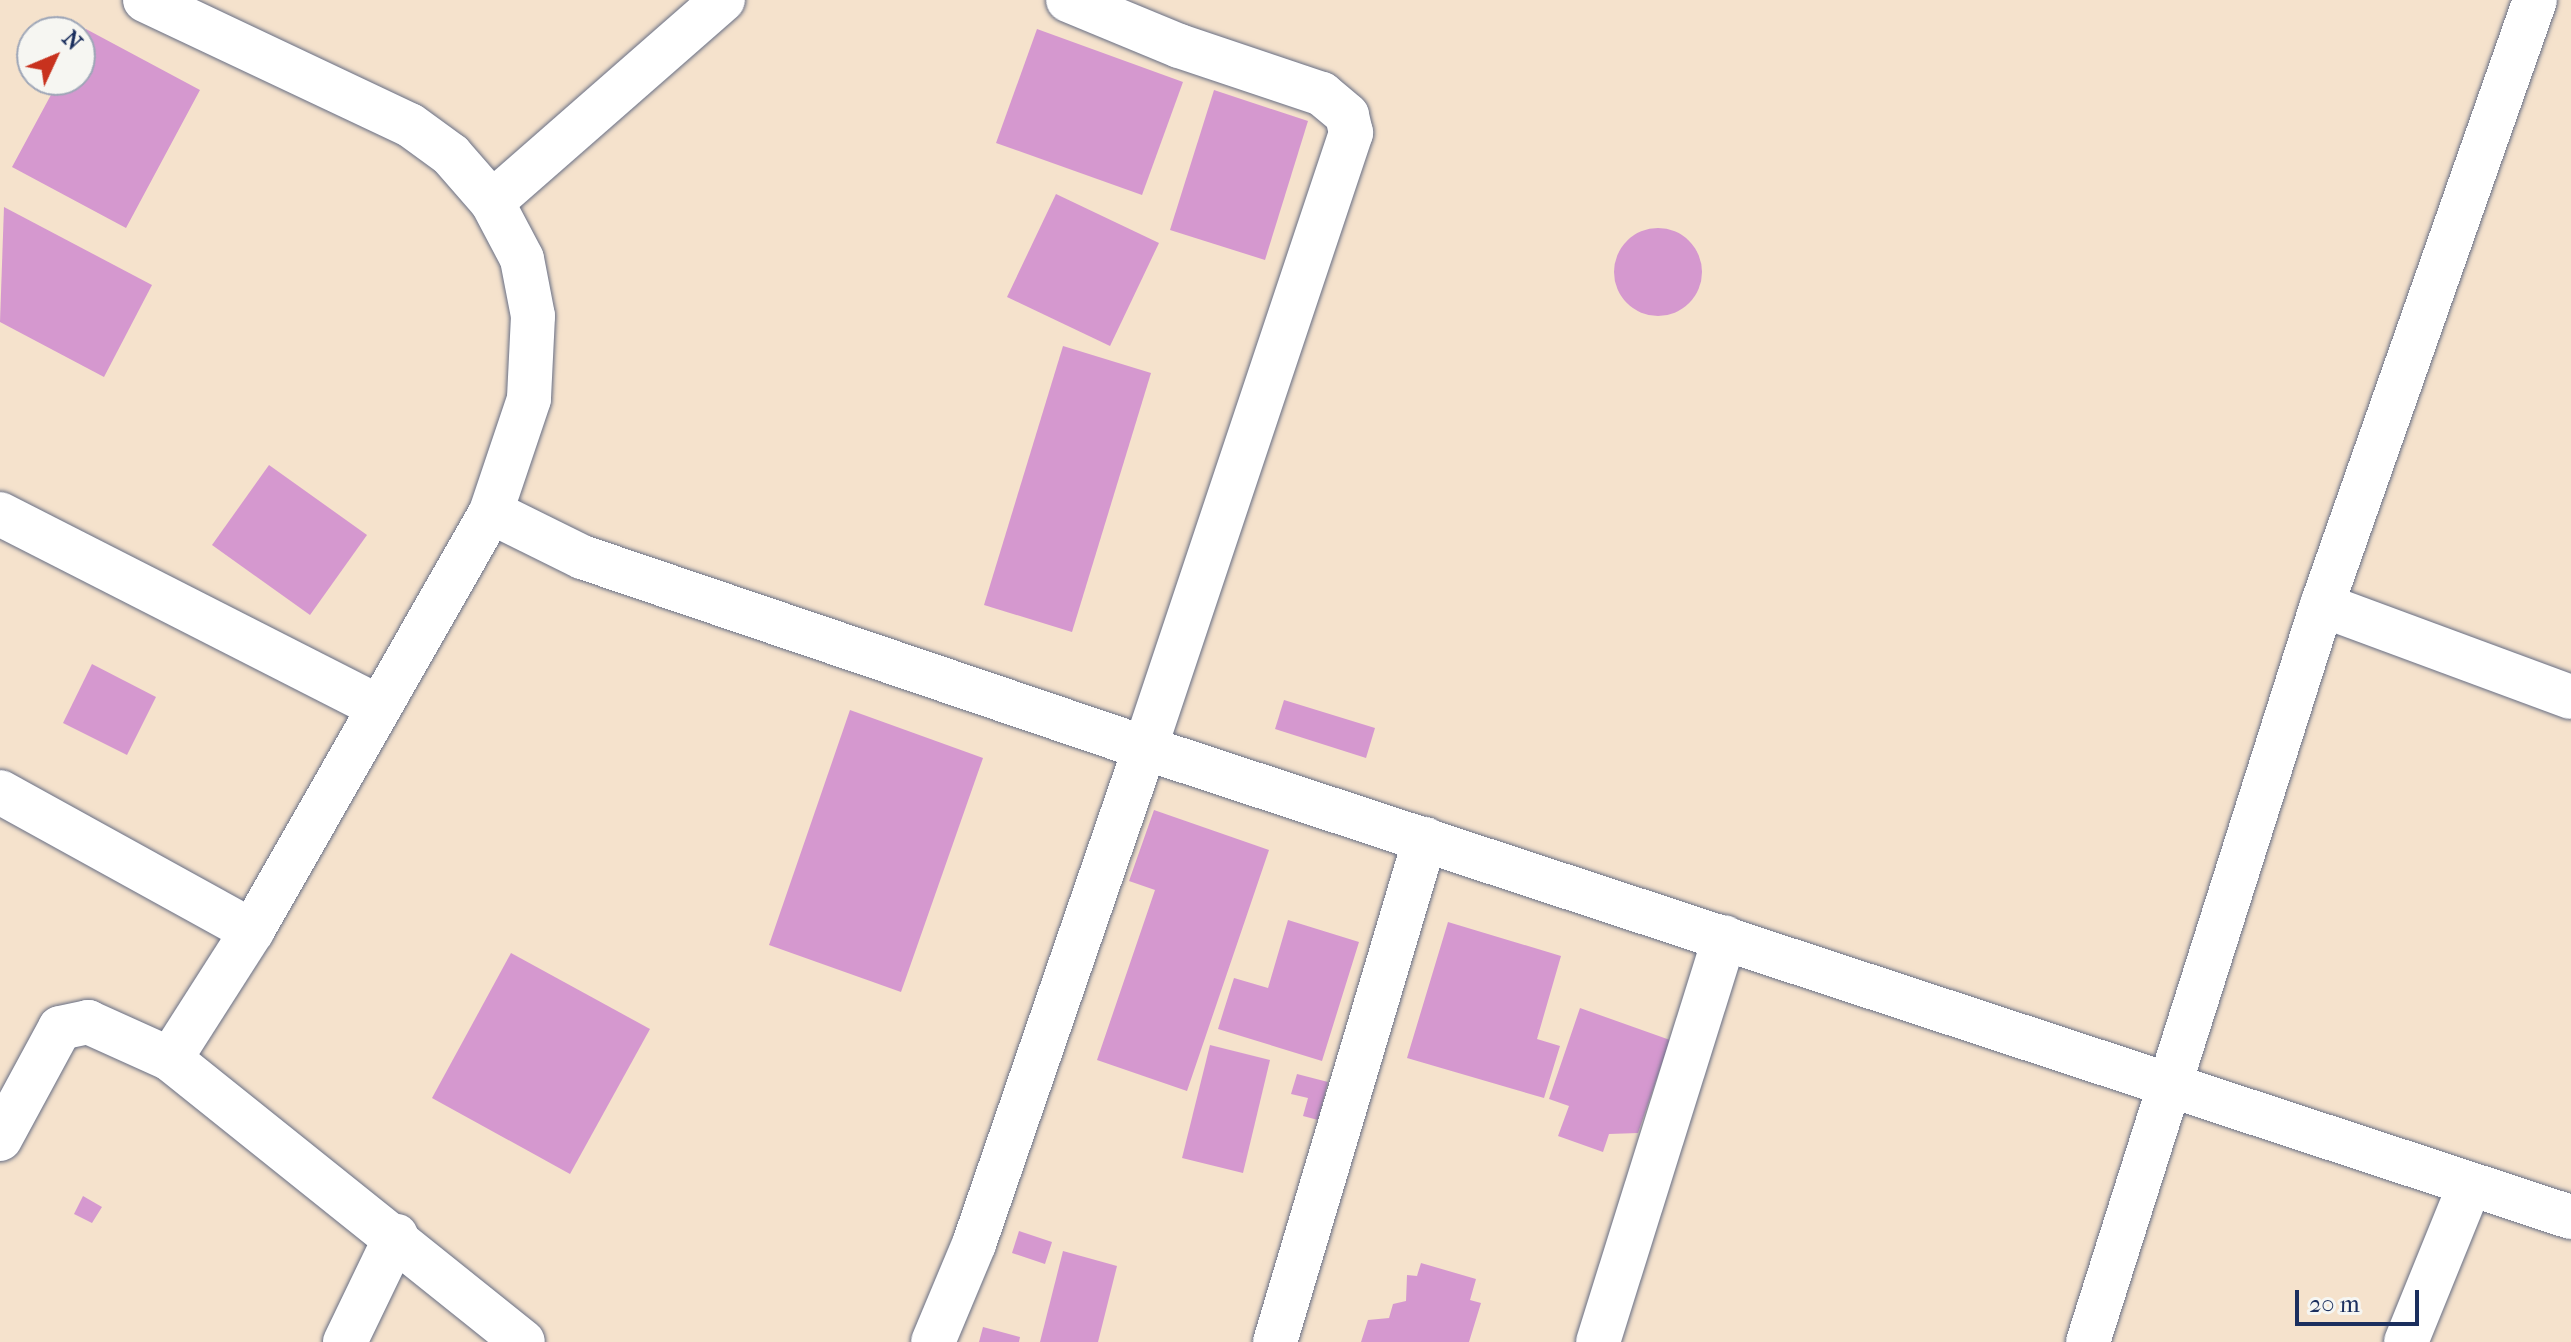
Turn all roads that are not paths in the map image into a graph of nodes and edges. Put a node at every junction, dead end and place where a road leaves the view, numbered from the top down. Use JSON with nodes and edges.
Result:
{"nodes":[{"id":1,"x":145,"y":0,"type":"edge"},
{"id":2,"x":723,"y":0,"type":"edge"},
{"id":3,"x":1068,"y":0,"type":"edge"},
{"id":4,"x":2535,"y":0,"type":"edge"},
{"id":5,"x":492,"y":202,"type":"junction"},
{"id":6,"x":491,"y":512,"type":"junction"},
{"id":7,"x":0,"y":514,"type":"edge"},
{"id":8,"x":2322,"y":605,"type":"junction"},
{"id":9,"x":2571,"y":697,"type":"edge"},
{"id":10,"x":379,"y":707,"type":"junction"},
{"id":11,"x":1145,"y":748,"type":"junction"},
{"id":12,"x":0,"y":792,"type":"edge"},
{"id":13,"x":1425,"y":839,"type":"junction"},
{"id":14,"x":252,"y":931,"type":"junction"},
{"id":15,"x":1725,"y":937,"type":"junction"},
{"id":16,"x":170,"y":1059,"type":"junction"},
{"id":17,"x":2167,"y":1083,"type":"junction"},
{"id":18,"x":0,"y":1139,"type":"edge"},
{"id":19,"x":2470,"y":1184,"type":"junction"},
{"id":20,"x":2571,"y":1217,"type":"edge"},
{"id":21,"x":396,"y":1236,"type":"junction"},
{"id":22,"x":345,"y":1342,"type":"edge"},
{"id":23,"x":523,"y":1342,"type":"edge"},
{"id":24,"x":933,"y":1342,"type":"edge"},
{"id":25,"x":1275,"y":1342,"type":"edge"},
{"id":26,"x":1598,"y":1342,"type":"edge"},
{"id":27,"x":2088,"y":1342,"type":"edge"},
{"id":28,"x":2406,"y":1342,"type":"edge"}],
"edges":[{"from":1,"to":5,"type":"street"},
{"from":2,"to":5,"type":"street"},
{"from":3,"to":11,"type":"street"},
{"from":4,"to":8,"type":"street"},
{"from":5,"to":6,"type":"street"},
{"from":6,"to":10,"type":"street"},
{"from":6,"to":11,"type":"street"},
{"from":7,"to":10,"type":"street"},
{"from":8,"to":9,"type":"street"},
{"from":8,"to":17,"type":"street"},
{"from":10,"to":14,"type":"street"},
{"from":11,"to":13,"type":"street"},
{"from":11,"to":24,"type":"street"},
{"from":12,"to":14,"type":"street"},
{"from":13,"to":15,"type":"street"},
{"from":13,"to":25,"type":"street"},
{"from":14,"to":16,"type":"street"},
{"from":15,"to":17,"type":"street"},
{"from":15,"to":26,"type":"street"},
{"from":16,"to":18,"type":"street"},
{"from":16,"to":21,"type":"street"},
{"from":17,"to":19,"type":"street"},
{"from":17,"to":27,"type":"street"},
{"from":19,"to":20,"type":"street"},
{"from":19,"to":28,"type":"street"},
{"from":21,"to":22,"type":"street"},
{"from":21,"to":23,"type":"street"}]}
